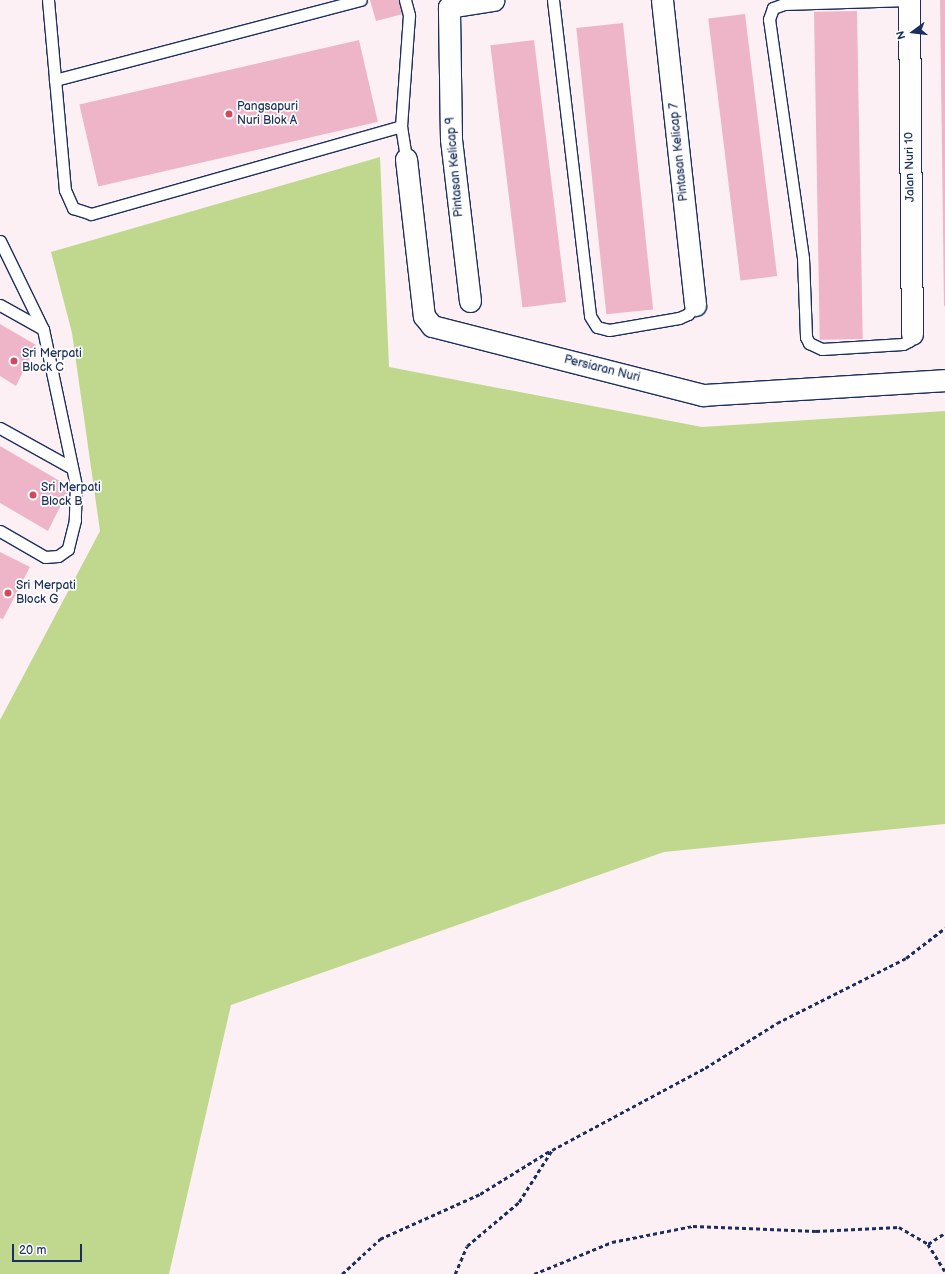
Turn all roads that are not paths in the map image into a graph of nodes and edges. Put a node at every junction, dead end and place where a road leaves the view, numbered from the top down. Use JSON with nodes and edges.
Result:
{"nodes":[{"id":1,"x":48,"y":0,"type":"edge"},
{"id":2,"x":361,"y":0,"type":"edge"},
{"id":3,"x":405,"y":0,"type":"edge"},
{"id":4,"x":493,"y":0,"type":"edge"},
{"id":5,"x":554,"y":0,"type":"edge"},
{"id":6,"x":662,"y":0,"type":"edge"},
{"id":7,"x":909,"y":0,"type":"edge"},
{"id":8,"x":445,"y":4,"type":"edge"},
{"id":9,"x":55,"y":80,"type":"junction"},
{"id":10,"x":401,"y":126,"type":"junction"},
{"id":11,"x":406,"y":159,"type":"joint"},
{"id":12,"x":0,"y":241,"type":"edge"},
{"id":13,"x":470,"y":301,"type":"dead end"},
{"id":14,"x":0,"y":305,"type":"edge"},
{"id":15,"x":695,"y":305,"type":"joint"},
{"id":16,"x":43,"y":329,"type":"junction"},
{"id":17,"x":912,"y":334,"type":"joint"},
{"id":18,"x":945,"y":380,"type":"edge"},
{"id":19,"x":0,"y":428,"type":"edge"},
{"id":20,"x":70,"y":467,"type":"junction"},
{"id":21,"x":0,"y":531,"type":"edge"}],
"edges":[{"from":1,"to":9,"type":"lane"},
{"from":2,"to":9,"type":"lane"},
{"from":3,"to":10,"type":"lane"},
{"from":4,"to":8,"type":"street"},
{"from":5,"to":15,"type":"lane"},
{"from":6,"to":15,"type":"street","name":"Pintasan Kelicap 7"},
{"from":7,"to":17,"type":"street","name":"Jalan Nuri 10"},
{"from":7,"to":17,"type":"lane"},
{"from":8,"to":13,"type":"street","name":"Pintasan Kelicap 9"},
{"from":9,"to":10,"type":"lane"},
{"from":10,"to":11,"type":"lane"},
{"from":11,"to":18,"type":"street","name":"Persiaran Nuri"},
{"from":12,"to":16,"type":"lane"},
{"from":14,"to":16,"type":"lane"},
{"from":16,"to":20,"type":"lane"},
{"from":19,"to":20,"type":"lane"},
{"from":20,"to":21,"type":"lane"}]}
